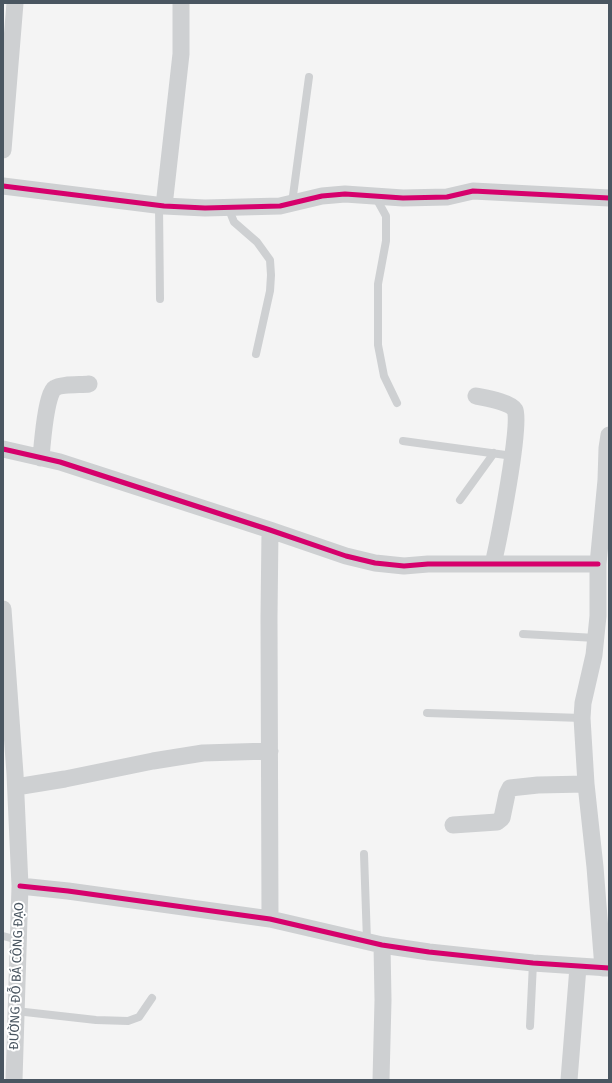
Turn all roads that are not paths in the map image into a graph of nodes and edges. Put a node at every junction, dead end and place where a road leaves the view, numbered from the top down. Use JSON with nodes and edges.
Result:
{"nodes":[{"id":1,"x":181,"y":3,"type":"edge"},
{"id":2,"x":11,"y":7,"type":"edge"},
{"id":3,"x":309,"y":77,"type":"dead end"},
{"id":4,"x":3,"y":150,"type":"edge"},
{"id":5,"x":3,"y":186,"type":"edge"},
{"id":6,"x":374,"y":195,"type":"junction"},
{"id":7,"x":609,"y":198,"type":"edge"},
{"id":8,"x":292,"y":203,"type":"junction"},
{"id":9,"x":162,"y":206,"type":"junction"},
{"id":10,"x":228,"y":207,"type":"junction"},
{"id":11,"x":160,"y":299,"type":"dead end"},
{"id":12,"x":256,"y":354,"type":"dead end"},
{"id":13,"x":89,"y":384,"type":"dead end"},
{"id":14,"x":476,"y":396,"type":"dead end"},
{"id":15,"x":397,"y":403,"type":"dead end"},
{"id":16,"x":609,"y":435,"type":"edge"},
{"id":17,"x":403,"y":441,"type":"dead end"},
{"id":18,"x":3,"y":449,"type":"edge"},
{"id":19,"x":494,"y":453,"type":"junction"},
{"id":20,"x":513,"y":456,"type":"junction"},
{"id":21,"x":41,"y":458,"type":"junction"},
{"id":22,"x":460,"y":500,"type":"dead end"},
{"id":23,"x":270,"y":530,"type":"junction"},
{"id":24,"x":493,"y":564,"type":"junction"},
{"id":25,"x":598,"y":564,"type":"junction"},
{"id":26,"x":3,"y":610,"type":"edge"},
{"id":27,"x":523,"y":634,"type":"dead end"},
{"id":28,"x":4,"y":638,"type":"edge"},
{"id":29,"x":596,"y":638,"type":"junction"},
{"id":30,"x":427,"y":713,"type":"dead end"},
{"id":31,"x":582,"y":718,"type":"junction"},
{"id":32,"x":270,"y":751,"type":"junction"},
{"id":33,"x":11,"y":778,"type":"edge"},
{"id":34,"x":586,"y":784,"type":"junction"},
{"id":35,"x":453,"y":825,"type":"dead end"},
{"id":36,"x":364,"y":854,"type":"dead end"},
{"id":37,"x":20,"y":886,"type":"junction"},
{"id":38,"x":270,"y":919,"type":"junction"},
{"id":39,"x":11,"y":938,"type":"edge"},
{"id":40,"x":374,"y":943,"type":"junction"},
{"id":41,"x":533,"y":963,"type":"junction"},
{"id":42,"x":578,"y":967,"type":"junction"},
{"id":43,"x":606,"y":968,"type":"edge"},
{"id":44,"x":152,"y":998,"type":"dead end"},
{"id":45,"x":12,"y":1006,"type":"edge"},
{"id":46,"x":530,"y":1026,"type":"dead end"},
{"id":47,"x":14,"y":1080,"type":"edge"},
{"id":48,"x":381,"y":1080,"type":"edge"},
{"id":49,"x":569,"y":1080,"type":"edge"}],
"edges":[{"from":1,"to":9,"type":"street"},
{"from":2,"to":4,"type":"street"},
{"from":3,"to":8,"type":"lane"},
{"from":5,"to":9,"type":"street"},
{"from":6,"to":7,"type":"street"},
{"from":6,"to":8,"type":"street"},
{"from":6,"to":15,"type":"lane"},
{"from":8,"to":10,"type":"street"},
{"from":9,"to":10,"type":"street"},
{"from":9,"to":11,"type":"lane"},
{"from":10,"to":12,"type":"lane"},
{"from":13,"to":21,"type":"street"},
{"from":14,"to":20,"type":"street"},
{"from":16,"to":25,"type":"street"},
{"from":17,"to":19,"type":"lane"},
{"from":18,"to":21,"type":"street"},
{"from":19,"to":20,"type":"lane"},
{"from":19,"to":22,"type":"lane"},
{"from":20,"to":24,"type":"street"},
{"from":21,"to":23,"type":"street"},
{"from":23,"to":24,"type":"street"},
{"from":23,"to":32,"type":"street"},
{"from":24,"to":25,"type":"street"},
{"from":25,"to":29,"type":"street"},
{"from":26,"to":28,"type":"street","name":"ĐƯỜNG ĐỖ BÁ CÔNG ĐẠO"},
{"from":27,"to":29,"type":"lane"},
{"from":28,"to":33,"type":"street","name":"ĐƯỜNG ĐỖ BÁ CÔNG ĐẠO"},
{"from":29,"to":31,"type":"street"},
{"from":30,"to":31,"type":"lane"},
{"from":31,"to":34,"type":"street"},
{"from":32,"to":33,"type":"street"},
{"from":32,"to":38,"type":"street"},
{"from":33,"to":37,"type":"street","name":"ĐƯỜNG ĐỖ BÁ CÔNG ĐẠO"},
{"from":34,"to":35,"type":"street"},
{"from":34,"to":43,"type":"street"},
{"from":36,"to":40,"type":"lane"},
{"from":37,"to":38,"type":"street"},
{"from":37,"to":39,"type":"street","name":"ĐƯỜNG ĐỖ BÁ CÔNG ĐẠO"},
{"from":38,"to":40,"type":"street"},
{"from":39,"to":45,"type":"street","name":"ĐƯỜNG ĐỖ BÁ CÔNG ĐẠO"},
{"from":40,"to":41,"type":"street"},
{"from":40,"to":48,"type":"street"},
{"from":41,"to":42,"type":"street"},
{"from":41,"to":46,"type":"lane"},
{"from":42,"to":43,"type":"street"},
{"from":42,"to":49,"type":"street"},
{"from":44,"to":45,"type":"lane"},
{"from":45,"to":47,"type":"street","name":"ĐƯỜNG ĐỖ BÁ CÔNG ĐẠO"}]}
